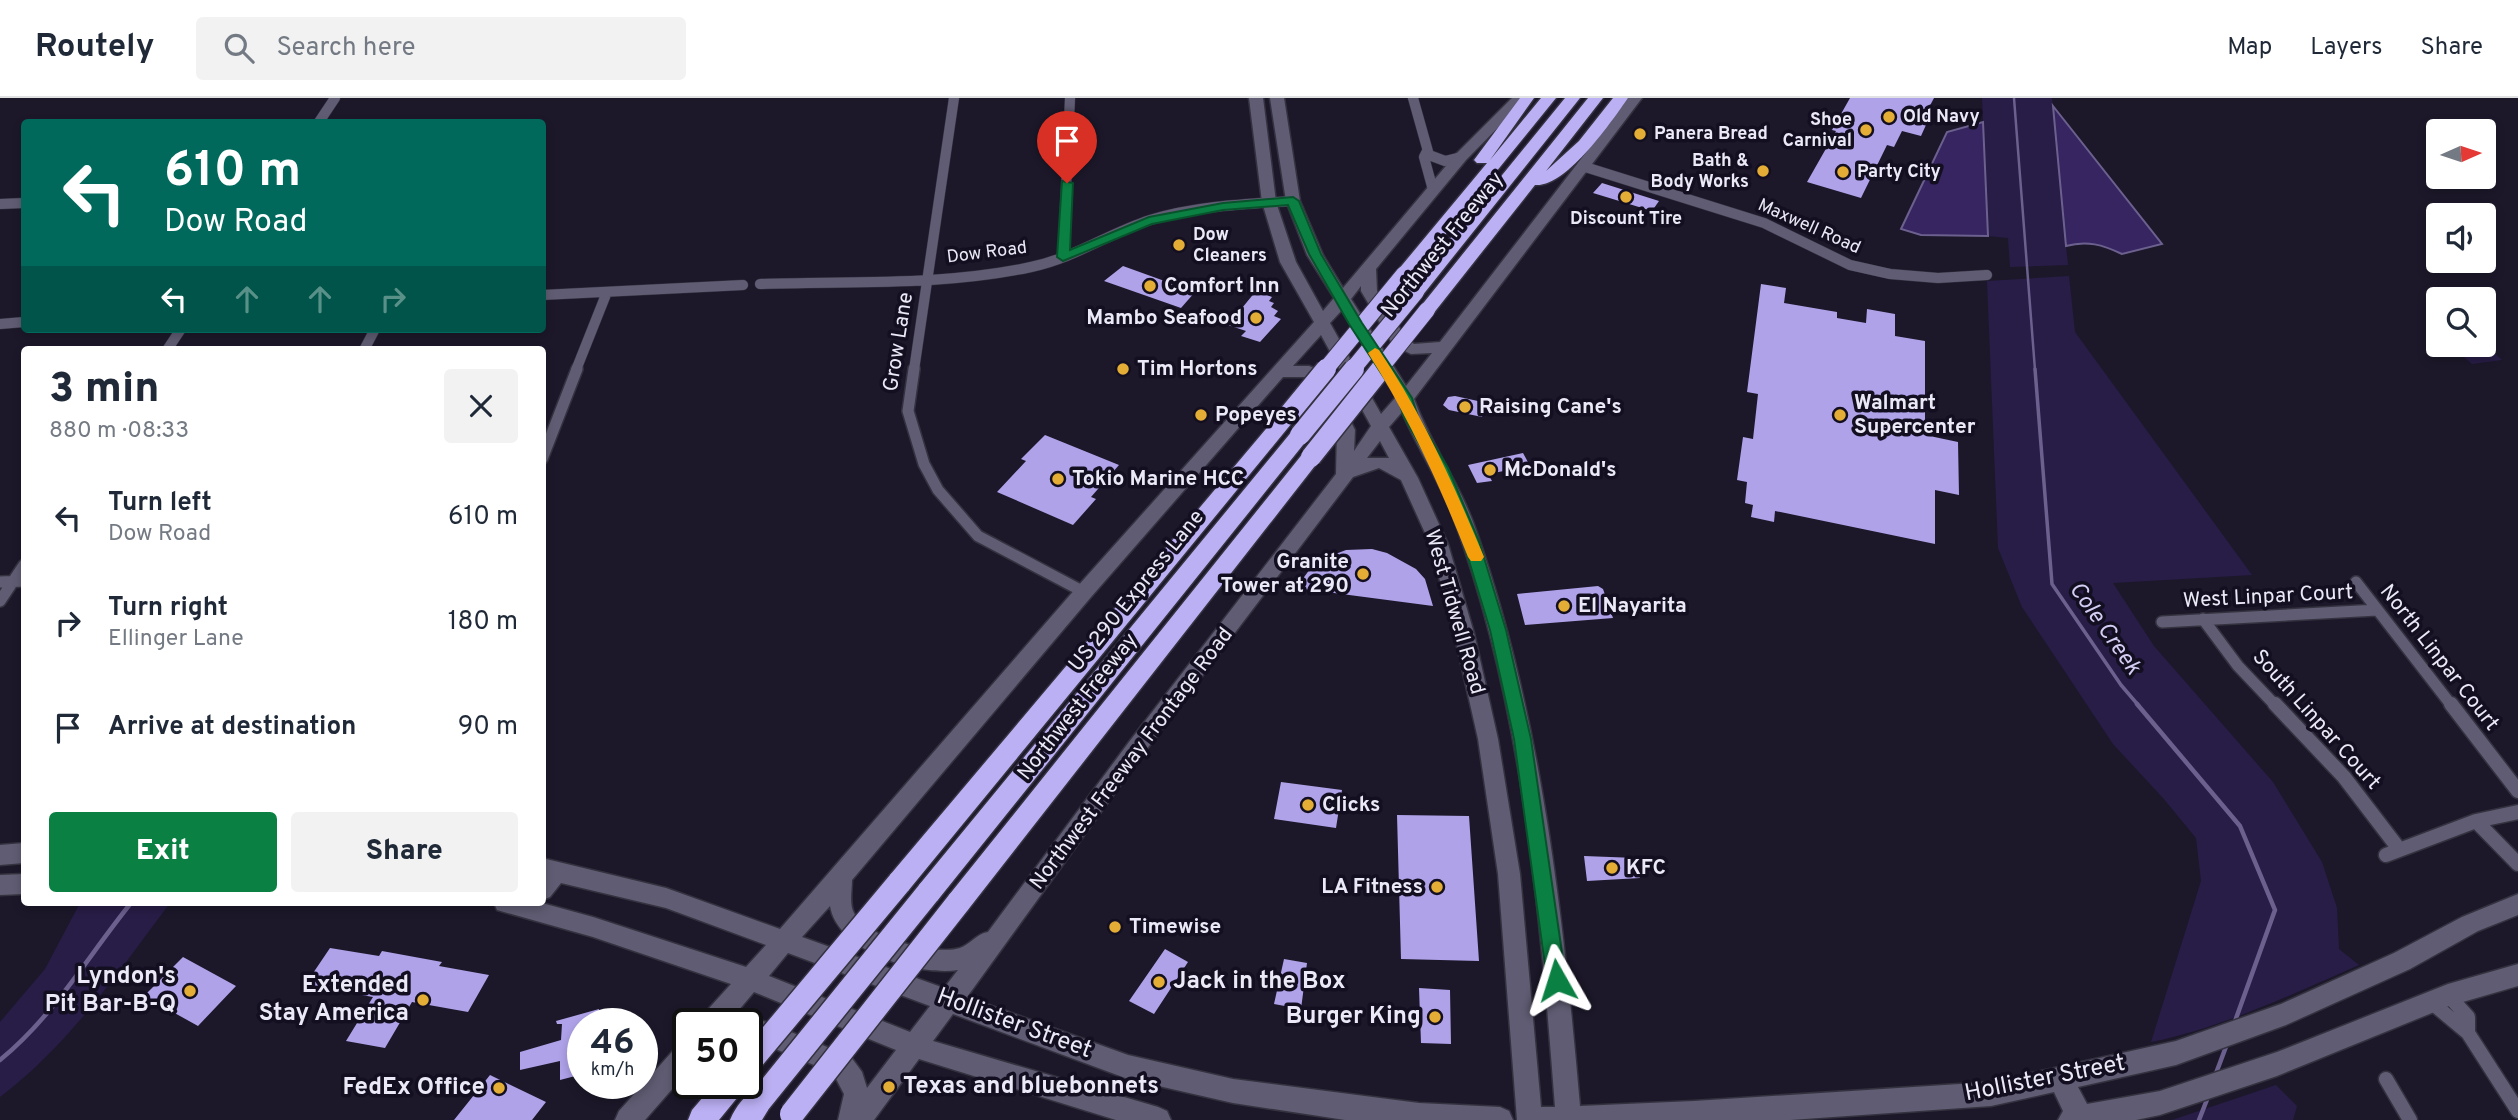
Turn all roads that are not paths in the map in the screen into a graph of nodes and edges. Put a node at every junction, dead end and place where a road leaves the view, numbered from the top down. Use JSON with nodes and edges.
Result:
{"nodes":[{"id":1,"x":335,"y":98,"type":"edge"},
{"id":2,"x":954,"y":98,"type":"edge"},
{"id":3,"x":1070,"y":98,"type":"edge"},
{"id":4,"x":1413,"y":98,"type":"edge"},
{"id":5,"x":1520,"y":98,"type":"edge"},
{"id":6,"x":1527,"y":98,"type":"edge"},
{"id":7,"x":1549,"y":98,"type":"edge"},
{"id":8,"x":1573,"y":98,"type":"edge"},
{"id":9,"x":1596,"y":98,"type":"edge"},
{"id":10,"x":1621,"y":98,"type":"edge"},
{"id":11,"x":1635,"y":98,"type":"edge"},
{"id":12,"x":1257,"y":105,"type":"edge"},
{"id":13,"x":1278,"y":105,"type":"edge"},
{"id":14,"x":321,"y":119,"type":"edge"},
{"id":15,"x":1427,"y":150,"type":"junction"},
{"id":16,"x":1461,"y":157,"type":"junction"},
{"id":17,"x":1582,"y":166,"type":"junction"},
{"id":18,"x":1478,"y":186,"type":"junction"},
{"id":19,"x":1525,"y":188,"type":"junction"},
{"id":20,"x":1433,"y":190,"type":"junction"},
{"id":21,"x":1293,"y":201,"type":"junction"},
{"id":22,"x":1269,"y":202,"type":"junction"},
{"id":23,"x":21,"y":203,"type":"edge"},
{"id":24,"x":0,"y":204,"type":"edge"},
{"id":25,"x":1063,"y":257,"type":"junction"},
{"id":26,"x":1320,"y":263,"type":"junction"},
{"id":27,"x":1368,"y":265,"type":"junction"},
{"id":28,"x":1987,"y":275,"type":"dead end"},
{"id":29,"x":929,"y":277,"type":"junction"},
{"id":30,"x":760,"y":284,"type":"dead end"},
{"id":31,"x":743,"y":285,"type":"dead end"},
{"id":32,"x":607,"y":292,"type":"junction"},
{"id":33,"x":546,"y":295,"type":"edge"},
{"id":34,"x":1341,"y":299,"type":"junction"},
{"id":35,"x":21,"y":322,"type":"edge"},
{"id":36,"x":1322,"y":323,"type":"junction"},
{"id":37,"x":0,"y":324,"type":"edge"},
{"id":38,"x":1442,"y":348,"type":"junction"},
{"id":39,"x":1277,"y":372,"type":"junction"},
{"id":40,"x":1405,"y":398,"type":"junction"},
{"id":41,"x":1379,"y":427,"type":"junction"},
{"id":42,"x":546,"y":449,"type":"edge"},
{"id":43,"x":1345,"y":474,"type":"junction"},
{"id":44,"x":1409,"y":478,"type":"junction"},
{"id":45,"x":1471,"y":541,"type":"junction"},
{"id":46,"x":1438,"y":544,"type":"junction"},
{"id":47,"x":13,"y":582,"type":"edge"},
{"id":48,"x":2356,"y":582,"type":"dead end"},
{"id":49,"x":1084,"y":592,"type":"junction"},
{"id":50,"x":0,"y":601,"type":"edge"},
{"id":51,"x":2377,"y":610,"type":"junction"},
{"id":52,"x":2203,"y":619,"type":"junction"},
{"id":53,"x":2162,"y":622,"type":"dead end"},
{"id":54,"x":2518,"y":791,"type":"edge"},
{"id":55,"x":2518,"y":812,"type":"edge"},
{"id":56,"x":2476,"y":821,"type":"junction"},
{"id":57,"x":21,"y":853,"type":"edge"},
{"id":58,"x":0,"y":855,"type":"edge"},
{"id":59,"x":2518,"y":864,"type":"edge"},
{"id":60,"x":550,"y":869,"type":"edge"},
{"id":61,"x":841,"y":877,"type":"junction"},
{"id":62,"x":21,"y":884,"type":"edge"},
{"id":63,"x":0,"y":886,"type":"edge"},
{"id":64,"x":2518,"y":904,"type":"edge"},
{"id":65,"x":541,"y":906,"type":"edge"},
{"id":66,"x":1002,"y":931,"type":"junction"},
{"id":67,"x":785,"y":940,"type":"junction"},
{"id":68,"x":2518,"y":975,"type":"edge"},
{"id":69,"x":751,"y":980,"type":"junction"},
{"id":70,"x":2440,"y":999,"type":"junction"},
{"id":71,"x":950,"y":1000,"type":"junction"},
{"id":72,"x":726,"y":1008,"type":"edge"},
{"id":73,"x":763,"y":1033,"type":"edge"},
{"id":74,"x":763,"y":1046,"type":"edge"},
{"id":75,"x":915,"y":1047,"type":"junction"},
{"id":76,"x":672,"y":1070,"type":"edge"},
{"id":77,"x":2060,"y":1079,"type":"junction"},
{"id":78,"x":2386,"y":1079,"type":"dead end"},
{"id":79,"x":719,"y":1099,"type":"edge"},
{"id":80,"x":752,"y":1111,"type":"edge"},
{"id":81,"x":2518,"y":1111,"type":"edge"},
{"id":82,"x":790,"y":1117,"type":"edge"},
{"id":83,"x":1569,"y":1119,"type":"edge"},
{"id":84,"x":2075,"y":1119,"type":"edge"},
{"id":85,"x":628,"y":1120,"type":"edge"},
{"id":86,"x":702,"y":1120,"type":"edge"},
{"id":87,"x":851,"y":1120,"type":"edge"},
{"id":88,"x":858,"y":1120,"type":"edge"},
{"id":89,"x":1158,"y":1120,"type":"edge"},
{"id":90,"x":1500,"y":1120,"type":"edge"},
{"id":91,"x":1530,"y":1120,"type":"edge"},
{"id":92,"x":1539,"y":1120,"type":"edge"},
{"id":93,"x":2410,"y":1120,"type":"edge"}],
"edges":[{"from":1,"to":14,"type":"street"},
{"from":2,"to":29,"type":"street","name":"Grow Lane"},
{"from":3,"to":25,"type":"street"},
{"from":4,"to":15,"type":"street"},
{"from":5,"to":16,"type":"main road"},
{"from":6,"to":18,"type":"highway"},
{"from":7,"to":18,"type":"highway","name":"Northwest Freeway"},
{"from":8,"to":80,"type":"highway","name":"US 290 Express Lane","bridge":true},
{"from":9,"to":19,"type":"highway","name":"Northwest Freeway"},
{"from":10,"to":19,"type":"highway"},
{"from":11,"to":17,"type":"main road","name":"Northwest Freeway Frontage Road"},
{"from":12,"to":13,"type":"main road"},
{"from":12,"to":22,"type":"main road","name":"West Tidwell Road"},
{"from":13,"to":21,"type":"main road","name":"West Tidwell Road"},
{"from":15,"to":16,"type":"street"},
{"from":15,"to":20,"type":"street"},
{"from":16,"to":20,"type":"main road"},
{"from":17,"to":28,"type":"street","name":"Maxwell Road"},
{"from":17,"to":38,"type":"main road","name":"Northwest Freeway Frontage Road"},
{"from":18,"to":74,"type":"highway","name":"Northwest Freeway","bridge":true},
{"from":19,"to":82,"type":"highway","name":"Northwest Freeway","bridge":true},
{"from":20,"to":27,"type":"main road"},
{"from":21,"to":22,"type":"street","name":"Dow Road"},
{"from":21,"to":26,"type":"main road","name":"West Tidwell Road"},
{"from":22,"to":25,"type":"street","name":"Dow Road"},
{"from":22,"to":36,"type":"main road","name":"West Tidwell Road"},
{"from":23,"to":24,"type":"street"},
{"from":25,"to":29,"type":"street","name":"Dow Road"},
{"from":26,"to":27,"type":"main road"},
{"from":26,"to":34,"type":"main road","name":"West Tidwell Road"},
{"from":27,"to":34,"type":"main road"},
{"from":27,"to":38,"type":"main road"},
{"from":29,"to":30,"type":"street","name":"Dow Road"},
{"from":29,"to":49,"type":"street","name":"Grow Lane"},
{"from":31,"to":32,"type":"street"},
{"from":32,"to":33,"type":"street"},
{"from":32,"to":42,"type":"street"},
{"from":34,"to":36,"type":"main road"},
{"from":34,"to":40,"type":"main road","name":"West Tidwell Road"},
{"from":35,"to":37,"type":"street"},
{"from":36,"to":39,"type":"main road"},
{"from":36,"to":41,"type":"main road","name":"West Tidwell Road"},
{"from":38,"to":40,"type":"main road","name":"Northwest Freeway Frontage Road"},
{"from":39,"to":43,"type":"main road"},
{"from":39,"to":49,"type":"main road"},
{"from":40,"to":41,"type":"main road","name":"Northwest Freeway Frontage Road"},
{"from":40,"to":45,"type":"main road","name":"West Tidwell Road"},
{"from":41,"to":43,"type":"main road","name":"Northwest Freeway Frontage Road"},
{"from":41,"to":44,"type":"main road","name":"West Tidwell Road"},
{"from":43,"to":44,"type":"main road"},
{"from":43,"to":66,"type":"main road","name":"Northwest Freeway Frontage Road"},
{"from":44,"to":46,"type":"main road","name":"West Tidwell Road"},
{"from":45,"to":46,"type":"main road"},
{"from":45,"to":83,"type":"main road","name":"West Tidwell Road"},
{"from":46,"to":91,"type":"main road","name":"West Tidwell Road"},
{"from":47,"to":50,"type":"street"},
{"from":48,"to":51,"type":"street","name":"North Linpar Court"},
{"from":49,"to":61,"type":"main road"},
{"from":51,"to":52,"type":"street","name":"West Linpar Court"},
{"from":51,"to":54,"type":"street","name":"North Linpar Court"},
{"from":52,"to":53,"type":"street","name":"West Linpar Court"},
{"from":52,"to":56,"type":"street","name":"South Linpar Court"},
{"from":55,"to":56,"type":"street"},
{"from":56,"to":59,"type":"street"},
{"from":57,"to":58,"type":"main road"},
{"from":60,"to":67,"type":"main road","name":"Hollister Street"},
{"from":61,"to":66,"type":"main road"},
{"from":61,"to":67,"type":"main road"},
{"from":62,"to":63,"type":"main road"},
{"from":64,"to":77,"type":"main road","name":"Hollister Street"},
{"from":65,"to":69,"type":"main road"},
{"from":66,"to":71,"type":"main road","name":"Northwest Freeway Frontage Road"},
{"from":67,"to":69,"type":"main road"},
{"from":67,"to":71,"type":"main road","name":"Hollister Street"},
{"from":68,"to":70,"type":"main road","name":"Hollister Street"},
{"from":69,"to":72,"type":"main road"},
{"from":69,"to":75,"type":"main road"},
{"from":70,"to":81,"type":"street"},
{"from":70,"to":84,"type":"main road","name":"Hollister Street"},
{"from":71,"to":75,"type":"main road","name":"Northwest Freeway Frontage Road"},
{"from":71,"to":90,"type":"main road","name":"Hollister Street"},
{"from":73,"to":87,"type":"main road"},
{"from":75,"to":88,"type":"main road","name":"Northwest Freeway Frontage Road"},
{"from":75,"to":89,"type":"main road"},
{"from":76,"to":85,"type":"main road"},
{"from":77,"to":83,"type":"main road","name":"Hollister Street"},
{"from":77,"to":84,"type":"main road"},
{"from":78,"to":93,"type":"street"},
{"from":79,"to":86,"type":"highway"},
{"from":83,"to":92,"type":"main road","name":"Hollister Street"}]}
